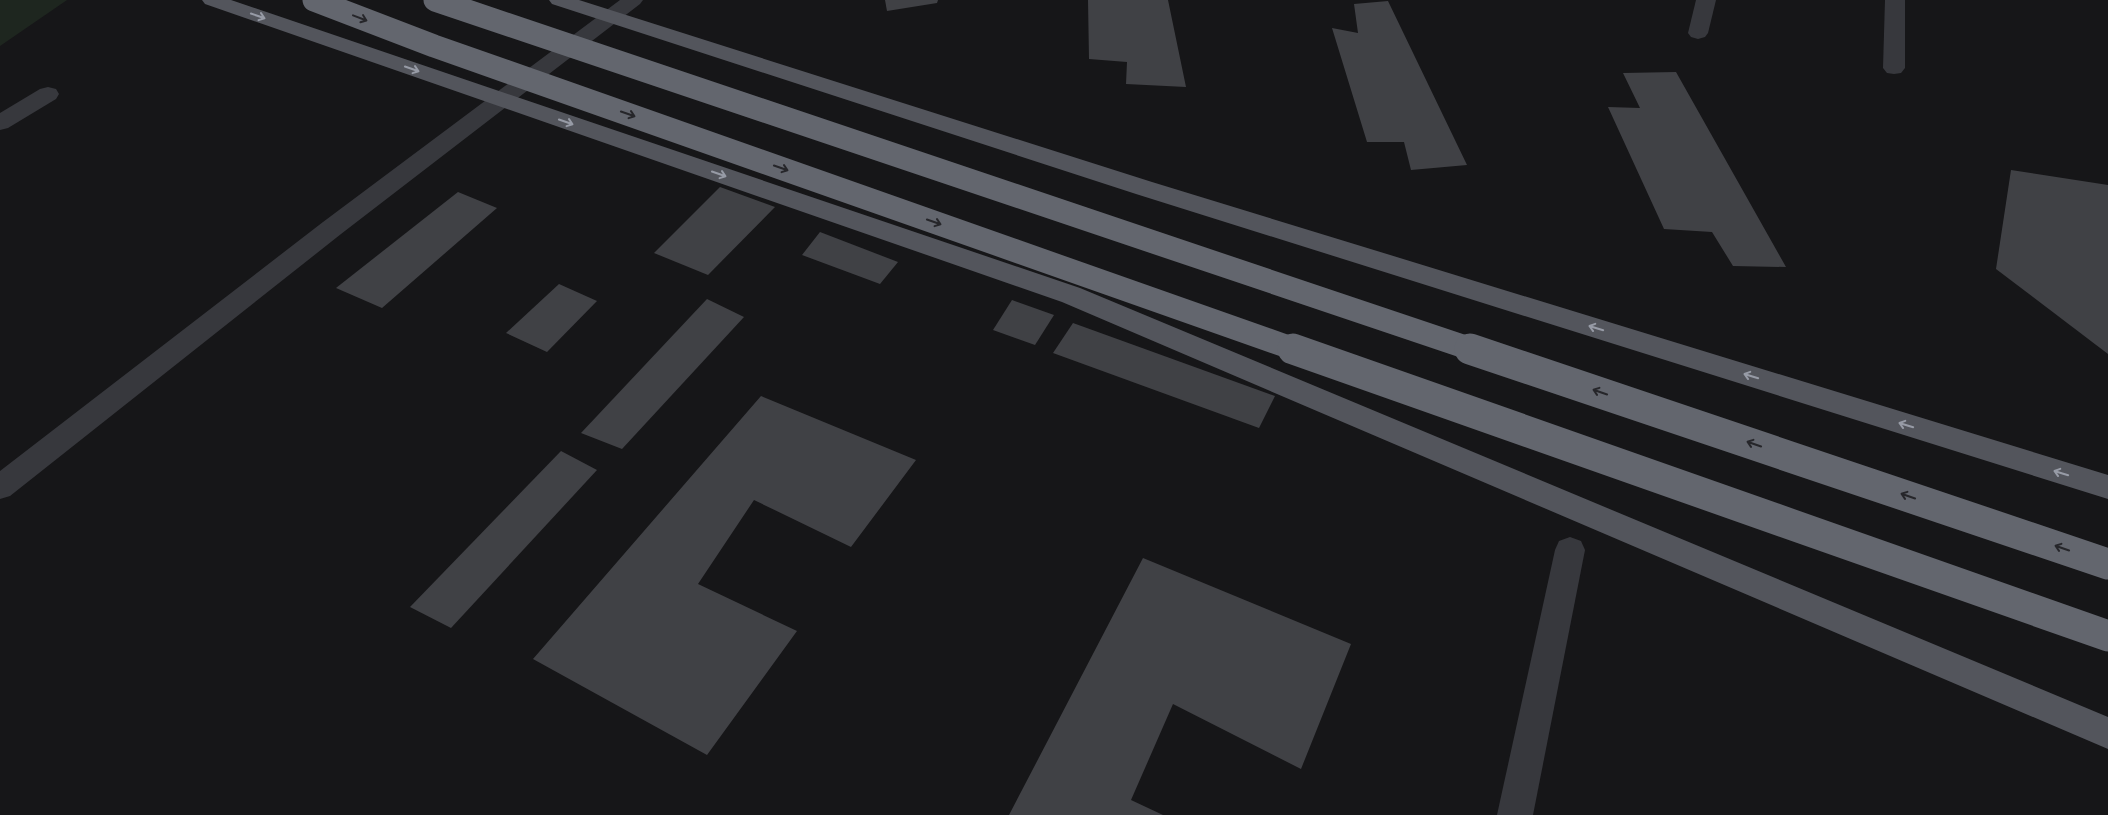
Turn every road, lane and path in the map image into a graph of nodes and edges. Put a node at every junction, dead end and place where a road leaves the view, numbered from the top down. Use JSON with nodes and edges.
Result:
{"nodes":[{"id":1,"x":212,"y":0,"type":"edge"},
{"id":2,"x":314,"y":0,"type":"edge"},
{"id":3,"x":434,"y":0,"type":"edge"},
{"id":4,"x":558,"y":0,"type":"edge"},
{"id":5,"x":634,"y":0,"type":"edge"},
{"id":6,"x":1706,"y":0,"type":"edge"},
{"id":7,"x":1895,"y":0,"type":"edge"},
{"id":8,"x":611,"y":17,"type":"junction"},
{"id":9,"x":1698,"y":33,"type":"dead end"},
{"id":10,"x":1894,"y":68,"type":"dead end"},
{"id":11,"x":48,"y":94,"type":"dead end"},
{"id":12,"x":503,"y":100,"type":"junction"},
{"id":13,"x":0,"y":123,"type":"edge"},
{"id":14,"x":0,"y":487,"type":"edge"},
{"id":15,"x":2108,"y":487,"type":"edge"},
{"id":16,"x":1570,"y":550,"type":"dead end"},
{"id":17,"x":2108,"y":564,"type":"edge"},
{"id":18,"x":2108,"y":636,"type":"edge"},
{"id":19,"x":2108,"y":733,"type":"edge"},
{"id":20,"x":1515,"y":815,"type":"edge"}],
"edges":[{"from":1,"to":12,"type":"main road","one_way":true},
{"from":2,"to":18,"type":"highway","one_way":true,"bridge":true},
{"from":17,"to":3,"type":"highway","one_way":true,"bridge":true},
{"from":4,"to":8,"type":"main road"},
{"from":5,"to":8,"type":"street"},
{"from":6,"to":9,"type":"street"},
{"from":7,"to":10,"type":"street"},
{"from":8,"to":12,"type":"street"},
{"from":15,"to":8,"type":"main road","one_way":true},
{"from":11,"to":13,"type":"street"},
{"from":12,"to":14,"type":"street"},
{"from":12,"to":19,"type":"main road","one_way":true},
{"from":16,"to":20,"type":"street"}]}
